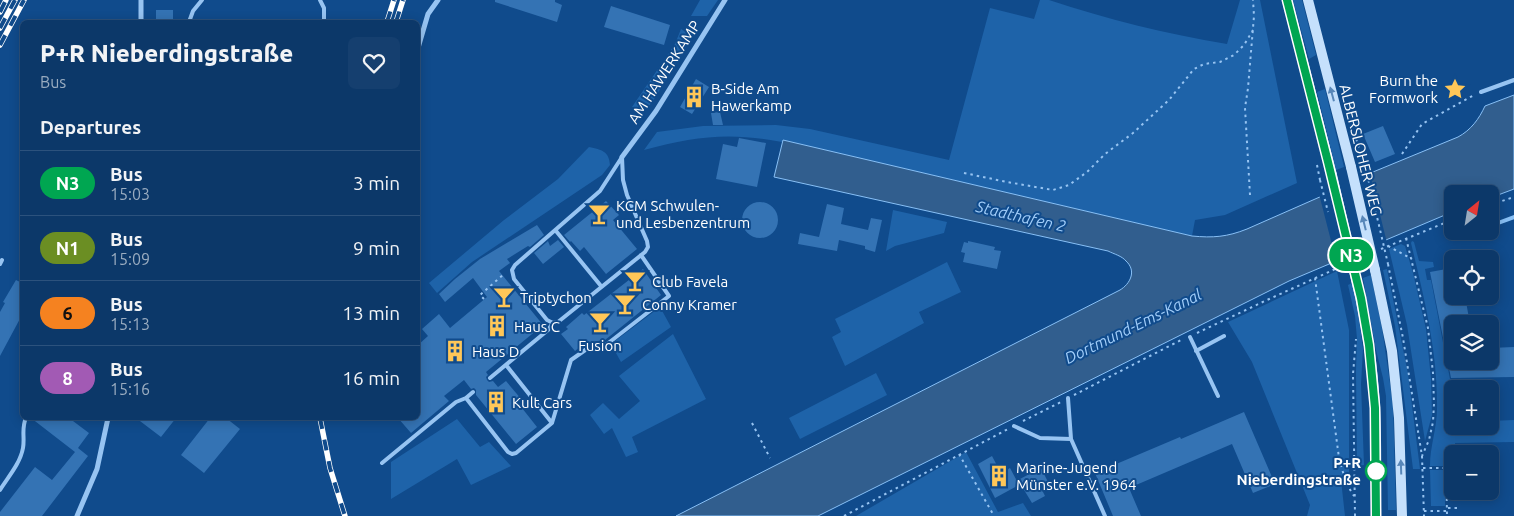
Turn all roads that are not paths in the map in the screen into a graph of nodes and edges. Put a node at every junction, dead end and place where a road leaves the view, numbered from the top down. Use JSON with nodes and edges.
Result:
{"nodes":[{"id":1,"x":141,"y":0,"type":"edge"},
{"id":2,"x":202,"y":0,"type":"edge"},
{"id":3,"x":320,"y":0,"type":"edge"},
{"id":4,"x":438,"y":0,"type":"edge"},
{"id":5,"x":725,"y":0,"type":"edge"},
{"id":6,"x":1287,"y":0,"type":"edge"},
{"id":7,"x":1308,"y":0,"type":"edge"},
{"id":8,"x":141,"y":20,"type":"edge"},
{"id":9,"x":190,"y":20,"type":"edge"},
{"id":10,"x":324,"y":20,"type":"edge"},
{"id":11,"x":420,"y":41,"type":"edge"},
{"id":12,"x":1514,"y":80,"type":"edge"},
{"id":13,"x":1481,"y":92,"type":"road end"},
{"id":14,"x":622,"y":157,"type":"junction"},
{"id":15,"x":556,"y":231,"type":"junction"},
{"id":16,"x":641,"y":255,"type":"junction"},
{"id":17,"x":602,"y":286,"type":"junction"},
{"id":18,"x":553,"y":323,"type":"junction"},
{"id":19,"x":1224,"y":336,"type":"dead end"},
{"id":20,"x":1190,"y":337,"type":"road end"},
{"id":21,"x":1196,"y":351,"type":"junction"},
{"id":22,"x":506,"y":365,"type":"junction"},
{"id":23,"x":490,"y":378,"type":"dead end"},
{"id":24,"x":473,"y":392,"type":"dead end"},
{"id":25,"x":1218,"y":396,"type":"dead end"},
{"id":26,"x":466,"y":398,"type":"junction"},
{"id":27,"x":1068,"y":398,"type":"dead end"},
{"id":28,"x":25,"y":420,"type":"edge"},
{"id":29,"x":108,"y":420,"type":"edge"},
{"id":30,"x":552,"y":423,"type":"junction"},
{"id":31,"x":1014,"y":426,"type":"dead end"},
{"id":32,"x":1072,"y":439,"type":"junction"},
{"id":33,"x":382,"y":463,"type":"dead end"},
{"id":34,"x":0,"y":490,"type":"edge"},
{"id":35,"x":76,"y":516,"type":"edge"},
{"id":36,"x":1105,"y":516,"type":"edge"},
{"id":37,"x":1376,"y":516,"type":"edge"},
{"id":38,"x":1402,"y":516,"type":"edge"}],
"edges":[{"from":1,"to":8,"type":"street"},
{"from":2,"to":9,"type":"lane"},
{"from":3,"to":10,"type":"lane"},
{"from":4,"to":11,"type":"street"},
{"from":5,"to":14,"type":"street","name":"AM HAWERKAMP"},
{"from":6,"to":37,"type":"main road","bridge":true},
{"from":38,"to":7,"type":"main road","name":"ALBERSLOHER WEG","one_way":true,"bridge":true},
{"from":12,"to":13,"type":"lane"},
{"from":14,"to":15,"type":"lane","name":"AM HAWERKAMP"},
{"from":14,"to":16,"type":"lane"},
{"from":15,"to":17,"type":"lane"},
{"from":15,"to":18,"type":"lane","name":"AM HAWERKAMP"},
{"from":16,"to":17,"type":"lane"},
{"from":16,"to":30,"type":"lane"},
{"from":17,"to":18,"type":"lane"},
{"from":18,"to":22,"type":"lane"},
{"from":19,"to":21,"type":"lane"},
{"from":20,"to":21,"type":"lane"},
{"from":21,"to":25,"type":"lane"},
{"from":22,"to":23,"type":"lane"},
{"from":22,"to":30,"type":"lane"},
{"from":24,"to":26,"type":"lane"},
{"from":26,"to":30,"type":"lane"},
{"from":26,"to":33,"type":"lane"},
{"from":27,"to":32,"type":"lane"},
{"from":28,"to":34,"type":"lane"},
{"from":29,"to":35,"type":"street"},
{"from":31,"to":32,"type":"lane"},
{"from":32,"to":36,"type":"lane"}]}
